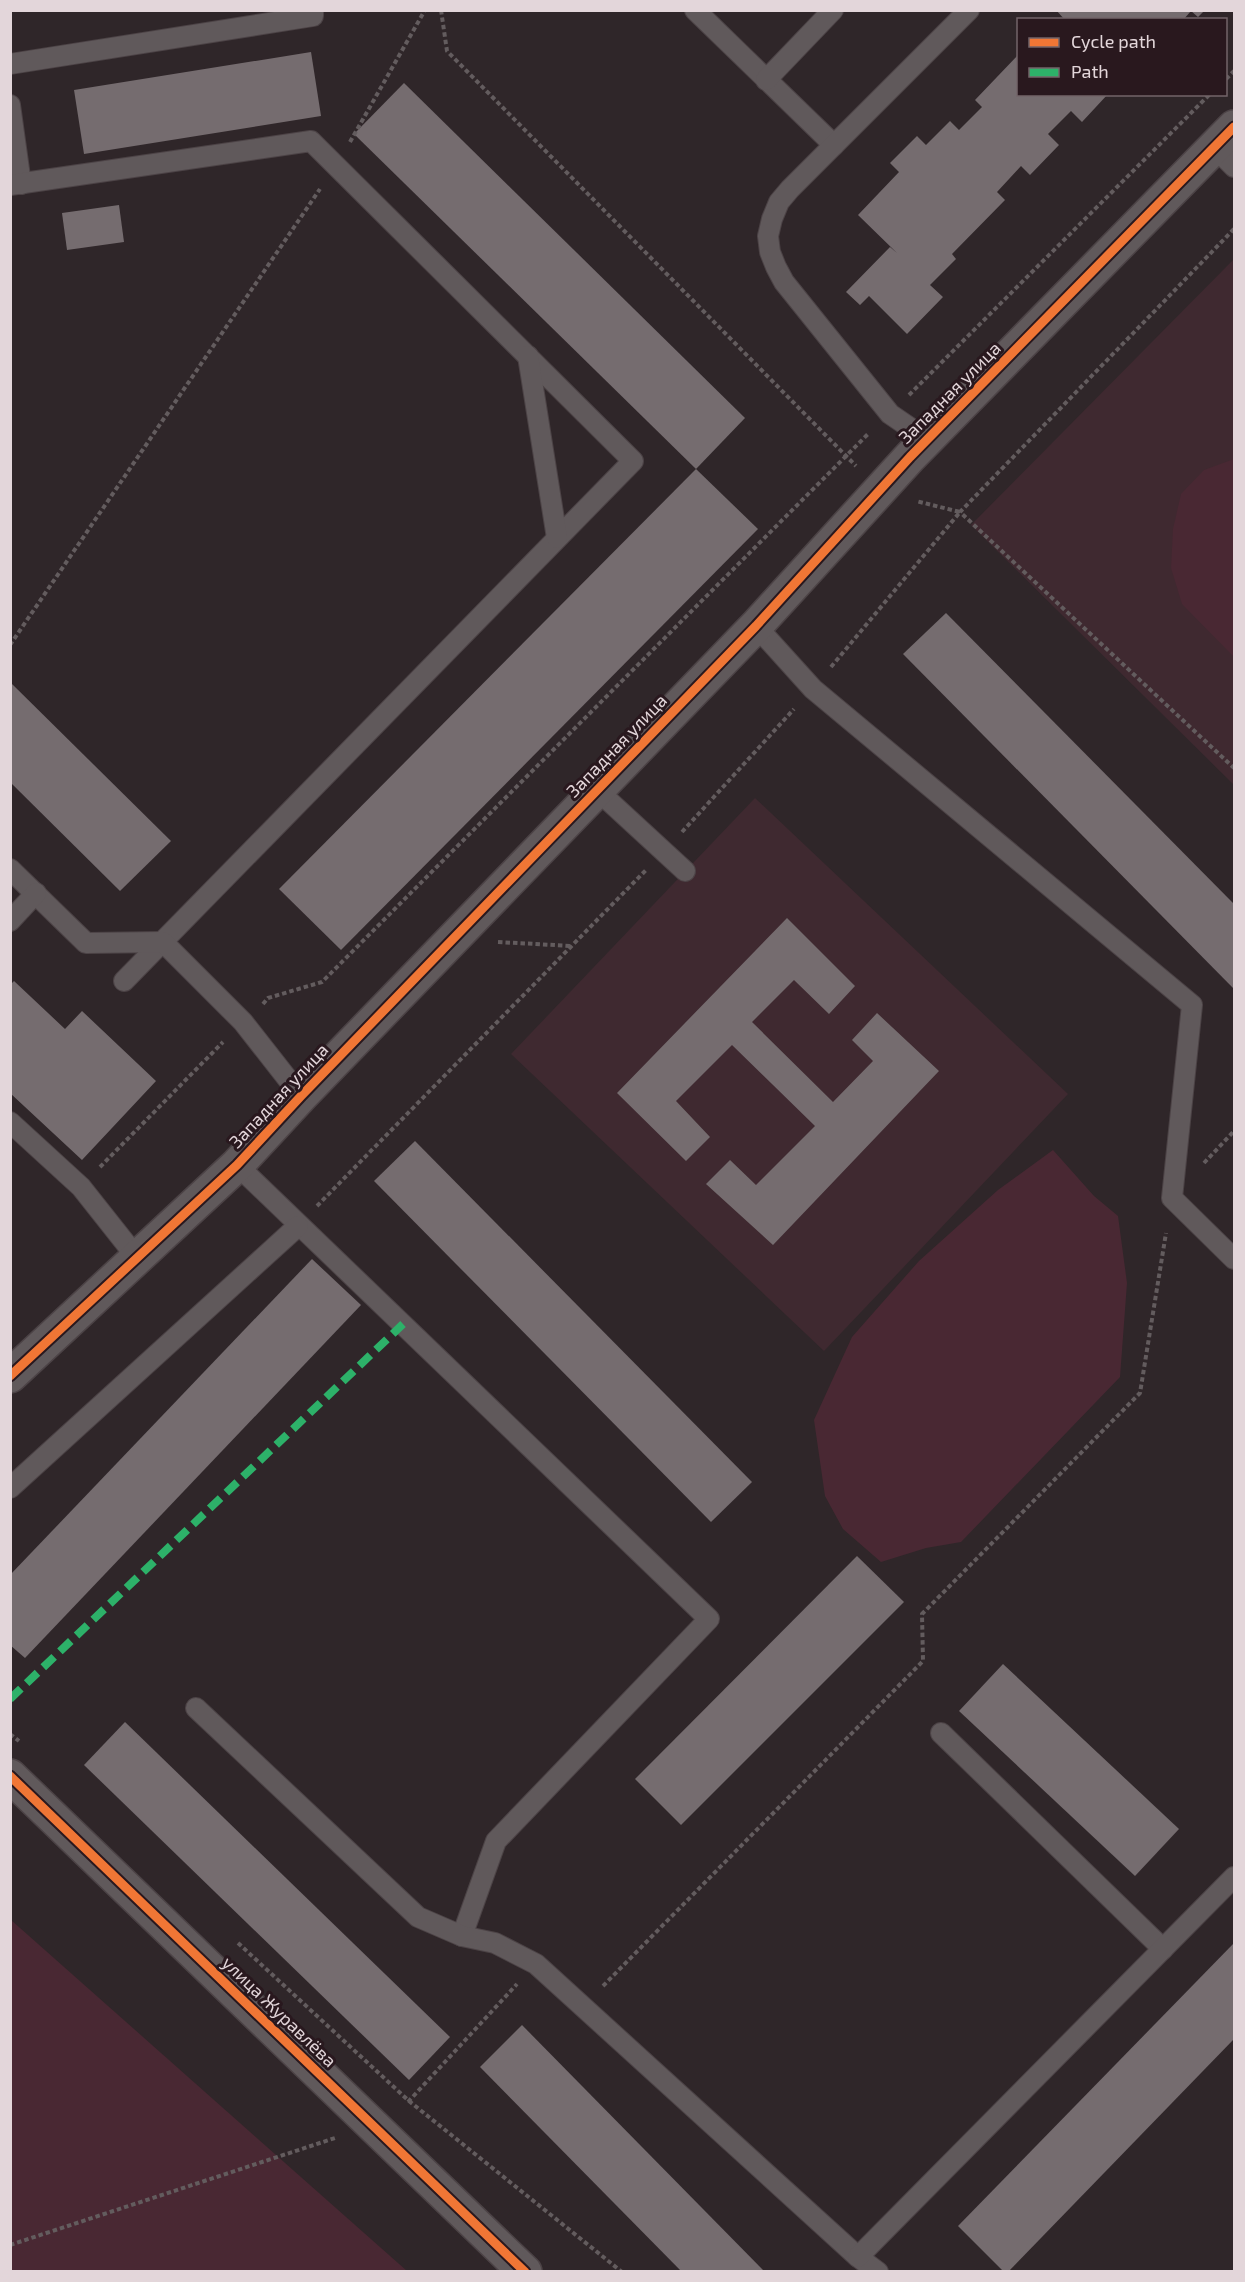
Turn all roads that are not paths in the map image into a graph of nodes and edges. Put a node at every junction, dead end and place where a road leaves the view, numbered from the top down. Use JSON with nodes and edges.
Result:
{"nodes":[{"id":1,"x":313,"y":10,"type":"edge"},
{"id":2,"x":694,"y":10,"type":"edge"},
{"id":3,"x":832,"y":10,"type":"edge"},
{"id":4,"x":969,"y":10,"type":"edge"},
{"id":5,"x":10,"y":64,"type":"edge"},
{"id":6,"x":766,"y":80,"type":"junction"},
{"id":7,"x":10,"y":105,"type":"edge"},
{"id":8,"x":834,"y":145,"type":"junction"},
{"id":9,"x":1228,"y":147,"type":"edge"},
{"id":10,"x":16,"y":185,"type":"edge"},
{"id":11,"x":528,"y":356,"type":"junction"},
{"id":12,"x":928,"y":440,"type":"junction"},
{"id":13,"x":557,"y":538,"type":"junction"},
{"id":14,"x":756,"y":626,"type":"junction"},
{"id":15,"x":597,"y":790,"type":"junction"},
{"id":16,"x":10,"y":869,"type":"edge"},
{"id":17,"x":685,"y":871,"type":"dead end"},
{"id":18,"x":36,"y":893,"type":"junction"},
{"id":19,"x":10,"y":921,"type":"edge"},
{"id":20,"x":163,"y":942,"type":"junction"},
{"id":21,"x":124,"y":981,"type":"dead end"},
{"id":22,"x":301,"y":1096,"type":"junction"},
{"id":23,"x":10,"y":1122,"type":"edge"},
{"id":24,"x":237,"y":1165,"type":"junction"},
{"id":25,"x":298,"y":1226,"type":"junction"},
{"id":26,"x":138,"y":1258,"type":"junction"},
{"id":27,"x":1234,"y":1259,"type":"edge"},
{"id":28,"x":10,"y":1376,"type":"edge"},
{"id":29,"x":10,"y":1488,"type":"edge"},
{"id":30,"x":196,"y":1708,"type":"dead end"},
{"id":31,"x":941,"y":1733,"type":"dead end"},
{"id":32,"x":10,"y":1776,"type":"edge"},
{"id":33,"x":1234,"y":1877,"type":"edge"},
{"id":34,"x":462,"y":1936,"type":"junction"},
{"id":35,"x":1163,"y":1949,"type":"junction"},
{"id":36,"x":858,"y":2257,"type":"junction"},
{"id":37,"x":525,"y":2271,"type":"edge"},
{"id":38,"x":878,"y":2271,"type":"edge"}],
"edges":[{"from":1,"to":5,"type":"lane"},
{"from":2,"to":6,"type":"lane"},
{"from":3,"to":6,"type":"lane"},
{"from":4,"to":8,"type":"lane"},
{"from":6,"to":8,"type":"lane"},
{"from":7,"to":10,"type":"lane"},
{"from":8,"to":12,"type":"lane"},
{"from":9,"to":12,"type":"street","name":"Западная улица"},
{"from":10,"to":11,"type":"lane"},
{"from":11,"to":13,"type":"lane"},
{"from":11,"to":13,"type":"lane"},
{"from":12,"to":14,"type":"street","name":"Западная улица"},
{"from":13,"to":20,"type":"lane"},
{"from":14,"to":15,"type":"street","name":"Западная улица"},
{"from":14,"to":27,"type":"lane"},
{"from":15,"to":17,"type":"lane"},
{"from":15,"to":22,"type":"street","name":"Западная улица"},
{"from":16,"to":18,"type":"lane"},
{"from":18,"to":19,"type":"lane"},
{"from":18,"to":20,"type":"lane"},
{"from":20,"to":21,"type":"lane"},
{"from":20,"to":22,"type":"lane"},
{"from":22,"to":24,"type":"street","name":"Западная улица"},
{"from":23,"to":26,"type":"lane"},
{"from":24,"to":25,"type":"lane"},
{"from":24,"to":26,"type":"street","name":"Западная улица"},
{"from":25,"to":29,"type":"lane"},
{"from":25,"to":34,"type":"lane"},
{"from":26,"to":28,"type":"street","name":"Западная улица"},
{"from":30,"to":34,"type":"lane"},
{"from":31,"to":35,"type":"lane"},
{"from":32,"to":37,"type":"street","name":"улица Журавлёва"},
{"from":33,"to":35,"type":"lane"},
{"from":34,"to":36,"type":"lane"},
{"from":35,"to":36,"type":"lane"},
{"from":36,"to":38,"type":"lane"}]}
